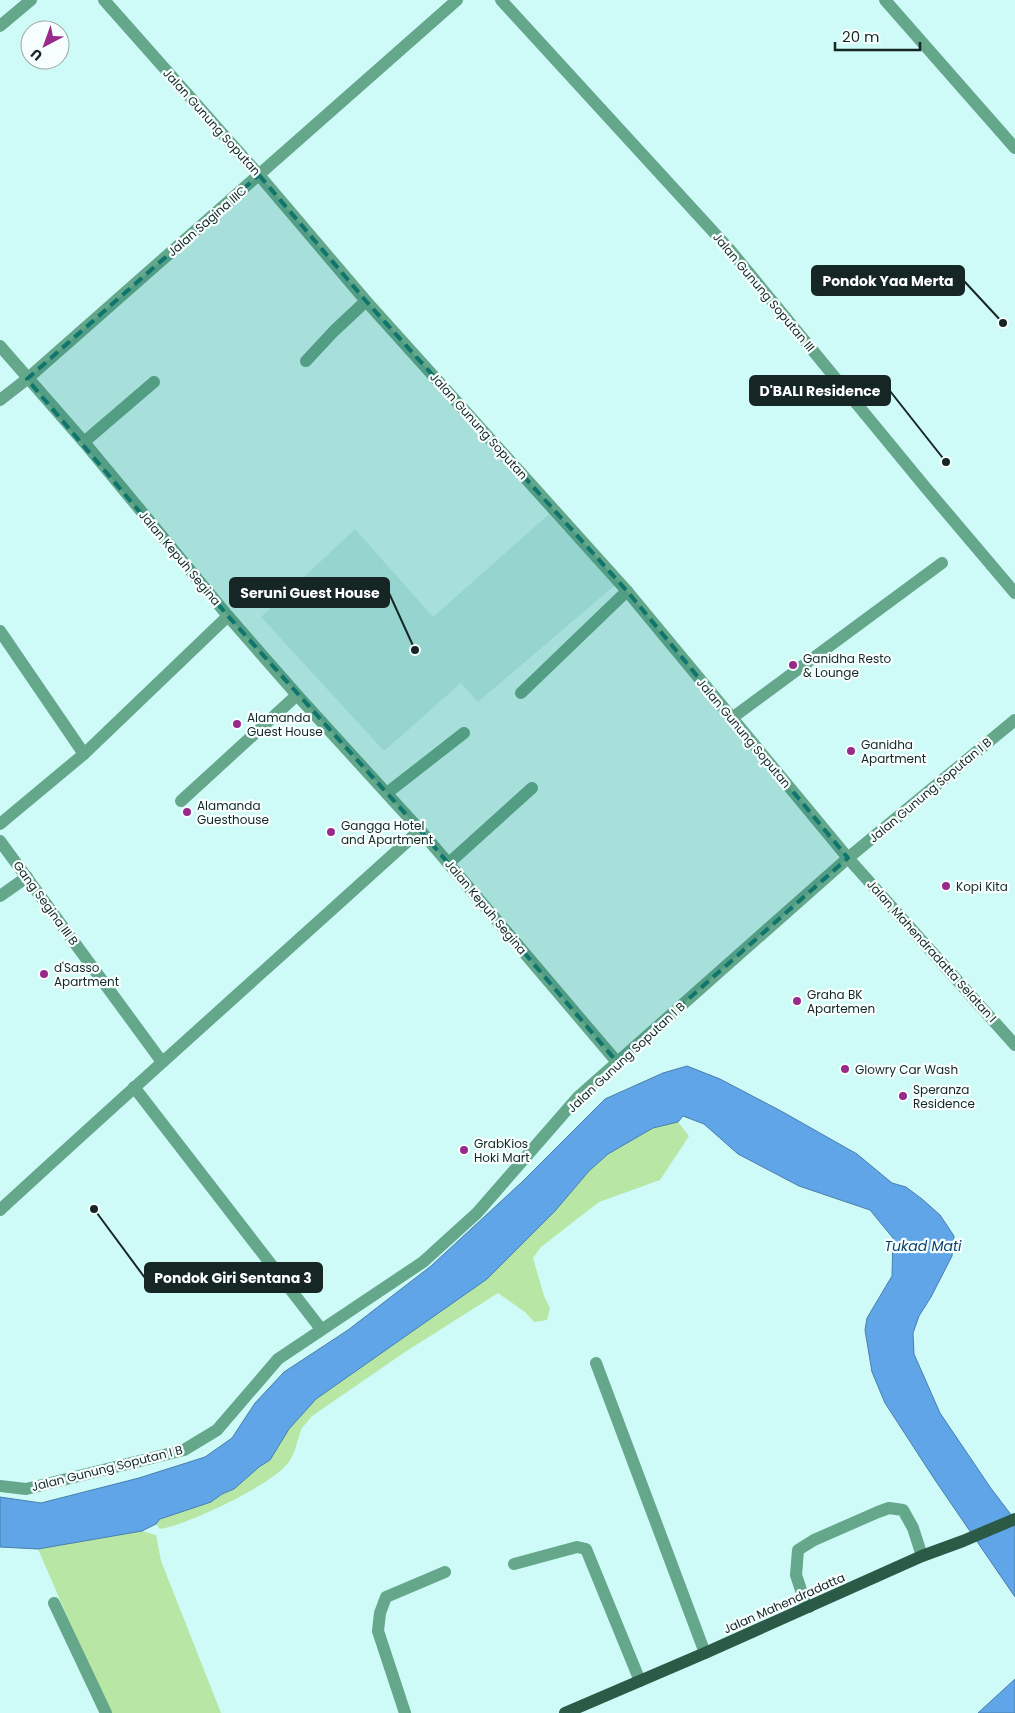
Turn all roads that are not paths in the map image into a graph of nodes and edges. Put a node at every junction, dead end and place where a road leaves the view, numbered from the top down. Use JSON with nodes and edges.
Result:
{"nodes":[{"id":1,"x":31,"y":0,"type":"edge"},
{"id":2,"x":104,"y":0,"type":"edge"},
{"id":3,"x":456,"y":0,"type":"edge"},
{"id":4,"x":501,"y":0,"type":"edge"},
{"id":5,"x":885,"y":0,"type":"edge"},
{"id":6,"x":0,"y":26,"type":"edge"},
{"id":7,"x":1015,"y":148,"type":"edge"},
{"id":8,"x":260,"y":175,"type":"junction"},
{"id":9,"x":366,"y":301,"type":"junction"},
{"id":10,"x":0,"y":346,"type":"edge"},
{"id":11,"x":306,"y":361,"type":"dead end"},
{"id":12,"x":27,"y":379,"type":"junction"},
{"id":13,"x":154,"y":382,"type":"dead end"},
{"id":14,"x":0,"y":400,"type":"edge"},
{"id":15,"x":84,"y":442,"type":"junction"},
{"id":16,"x":942,"y":563,"type":"dead end"},
{"id":17,"x":627,"y":591,"type":"junction"},
{"id":18,"x":1015,"y":593,"type":"edge"},
{"id":19,"x":228,"y":616,"type":"junction"},
{"id":20,"x":0,"y":632,"type":"edge"},
{"id":21,"x":521,"y":693,"type":"dead end"},
{"id":22,"x":297,"y":695,"type":"junction"},
{"id":23,"x":732,"y":718,"type":"junction"},
{"id":24,"x":1015,"y":720,"type":"edge"},
{"id":25,"x":464,"y":734,"type":"dead end"},
{"id":26,"x":84,"y":754,"type":"junction"},
{"id":27,"x":532,"y":788,"type":"dead end"},
{"id":28,"x":387,"y":793,"type":"junction"},
{"id":29,"x":181,"y":801,"type":"dead end"},
{"id":30,"x":0,"y":824,"type":"edge"},
{"id":31,"x":420,"y":830,"type":"junction"},
{"id":32,"x":0,"y":841,"type":"edge"},
{"id":33,"x":848,"y":858,"type":"junction"},
{"id":34,"x":449,"y":863,"type":"junction"},
{"id":35,"x":27,"y":877,"type":"junction"},
{"id":36,"x":0,"y":896,"type":"edge"},
{"id":37,"x":1015,"y":1045,"type":"edge"},
{"id":38,"x":162,"y":1062,"type":"junction"},
{"id":39,"x":617,"y":1062,"type":"junction"},
{"id":40,"x":134,"y":1087,"type":"junction"},
{"id":41,"x":0,"y":1210,"type":"edge"},
{"id":42,"x":321,"y":1329,"type":"junction"},
{"id":43,"x":596,"y":1363,"type":"dead end"},
{"id":44,"x":0,"y":1486,"type":"edge"},
{"id":45,"x":1015,"y":1519,"type":"edge"},
{"id":46,"x":922,"y":1556,"type":"junction"},
{"id":47,"x":514,"y":1564,"type":"dead end"},
{"id":48,"x":445,"y":1572,"type":"dead end"},
{"id":49,"x":54,"y":1602,"type":"dead end"},
{"id":50,"x":808,"y":1607,"type":"junction"},
{"id":51,"x":706,"y":1653,"type":"junction"},
{"id":52,"x":640,"y":1681,"type":"junction"},
{"id":53,"x":106,"y":1713,"type":"edge"},
{"id":54,"x":405,"y":1713,"type":"edge"},
{"id":55,"x":565,"y":1713,"type":"edge"}],
"edges":[{"from":1,"to":6,"type":"street"},
{"from":2,"to":8,"type":"street","name":"Jalan Gunung Soputan"},
{"from":3,"to":8,"type":"street","name":"Jalan Sagina IIIC"},
{"from":4,"to":18,"type":"street","name":"Jalan Gunung Soputan III"},
{"from":5,"to":7,"type":"street"},
{"from":8,"to":9,"type":"street","name":"Jalan Gunung Soputan"},
{"from":8,"to":12,"type":"street","name":"Jalan Sagina IIIC"},
{"from":9,"to":11,"type":"street"},
{"from":9,"to":17,"type":"street","name":"Jalan Gunung Soputan"},
{"from":10,"to":12,"type":"street","name":"Jalan Kepuh Segina"},
{"from":12,"to":14,"type":"street","name":"Jalan Sagina IIIC"},
{"from":12,"to":15,"type":"street","name":"Jalan Kepuh Segina"},
{"from":13,"to":15,"type":"street"},
{"from":15,"to":19,"type":"street","name":"Jalan Kepuh Segina"},
{"from":16,"to":23,"type":"street"},
{"from":17,"to":21,"type":"street"},
{"from":17,"to":23,"type":"street","name":"Jalan Gunung Soputan"},
{"from":19,"to":22,"type":"street","name":"Jalan Kepuh Segina"},
{"from":19,"to":26,"type":"street"},
{"from":20,"to":26,"type":"street"},
{"from":22,"to":28,"type":"street","name":"Jalan Kepuh Segina"},
{"from":22,"to":29,"type":"street"},
{"from":23,"to":33,"type":"street","name":"Jalan Gunung Soputan"},
{"from":24,"to":33,"type":"street","name":"Jalan Gunung Soputan I B"},
{"from":25,"to":28,"type":"street"},
{"from":26,"to":30,"type":"street"},
{"from":27,"to":34,"type":"street"},
{"from":28,"to":31,"type":"street","name":"Jalan Kepuh Segina"},
{"from":31,"to":34,"type":"street","name":"Jalan Kepuh Segina"},
{"from":31,"to":38,"type":"street"},
{"from":32,"to":35,"type":"street","name":"Gang Segina III B"},
{"from":33,"to":37,"type":"street","name":"Jalan Mahendradatta Selatan I"},
{"from":33,"to":39,"type":"street","name":"Jalan Gunung Soputan I B"},
{"from":34,"to":39,"type":"street","name":"Jalan Kepuh Segina"},
{"from":35,"to":36,"type":"street"},
{"from":35,"to":38,"type":"street","name":"Gang Segina III B"},
{"from":38,"to":40,"type":"street"},
{"from":39,"to":42,"type":"street","name":"Jalan Gunung Soputan I B"},
{"from":40,"to":41,"type":"street"},
{"from":40,"to":42,"type":"street"},
{"from":42,"to":44,"type":"street","name":"Jalan Gunung Soputan I B"},
{"from":43,"to":51,"type":"street"},
{"from":45,"to":46,"type":"main road","name":"Jalan Mahendradatta"},
{"from":46,"to":50,"type":"main road","name":"Jalan Mahendradatta"},
{"from":46,"to":50,"type":"street"},
{"from":47,"to":52,"type":"street"},
{"from":48,"to":54,"type":"street"},
{"from":49,"to":53,"type":"street"},
{"from":50,"to":51,"type":"main road","name":"Jalan Mahendradatta"},
{"from":51,"to":52,"type":"main road","name":"Jalan Mahendradatta"},
{"from":52,"to":55,"type":"main road","name":"Jalan Mahendradatta"}]}
